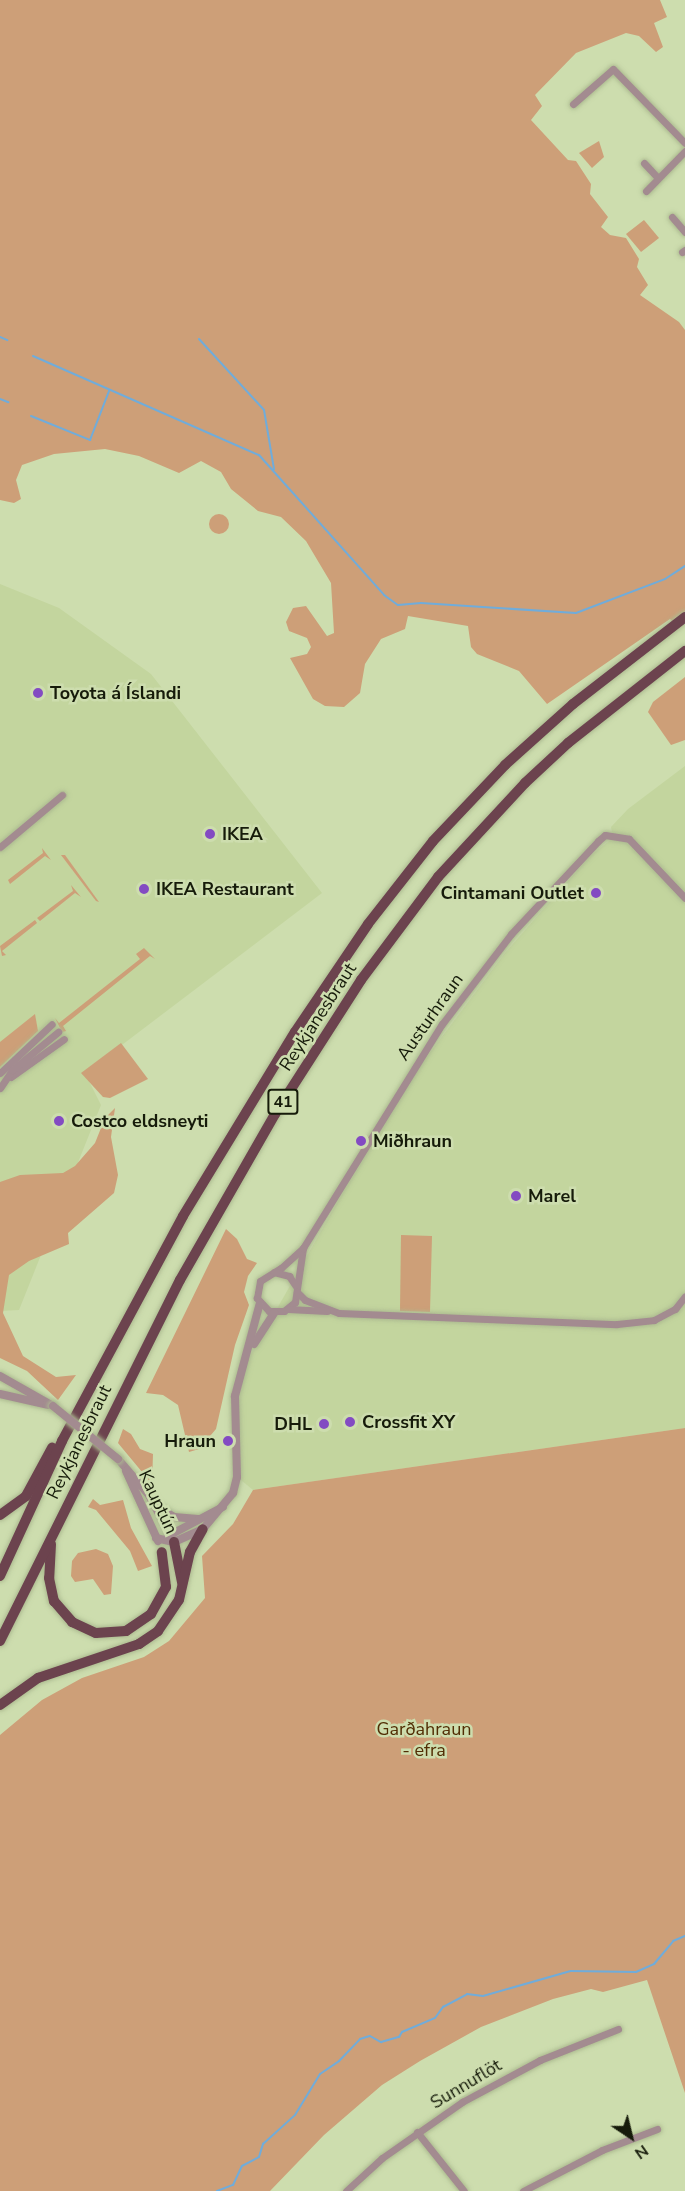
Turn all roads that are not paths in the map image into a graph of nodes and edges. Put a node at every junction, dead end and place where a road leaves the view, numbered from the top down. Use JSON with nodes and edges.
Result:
{"nodes":[{"id":1,"x":573,"y":104,"type":"dead end"},
{"id":2,"x":685,"y":143,"type":"edge"},
{"id":3,"x":685,"y":151,"type":"edge"},
{"id":4,"x":644,"y":163,"type":"dead end"},
{"id":5,"x":657,"y":177,"type":"junction"},
{"id":6,"x":646,"y":191,"type":"dead end"},
{"id":7,"x":672,"y":217,"type":"dead end"},
{"id":8,"x":685,"y":232,"type":"edge"},
{"id":9,"x":685,"y":617,"type":"edge"},
{"id":10,"x":684,"y":653,"type":"edge"},
{"id":11,"x":62,"y":795,"type":"dead end"},
{"id":12,"x":0,"y":847,"type":"edge"},
{"id":13,"x":685,"y":898,"type":"edge"},
{"id":14,"x":52,"y":1024,"type":"dead end"},
{"id":15,"x":58,"y":1032,"type":"dead end"},
{"id":16,"x":64,"y":1039,"type":"dead end"},
{"id":17,"x":0,"y":1073,"type":"edge"},
{"id":18,"x":1,"y":1086,"type":"edge"},
{"id":19,"x":303,"y":1248,"type":"junction"},
{"id":20,"x":274,"y":1272,"type":"junction"},
{"id":21,"x":297,"y":1290,"type":"junction"},
{"id":22,"x":684,"y":1300,"type":"edge"},
{"id":23,"x":260,"y":1304,"type":"junction"},
{"id":24,"x":288,"y":1309,"type":"junction"},
{"id":25,"x":330,"y":1311,"type":"junction"},
{"id":26,"x":274,"y":1312,"type":"junction"},
{"id":27,"x":249,"y":1351,"type":"junction"},
{"id":28,"x":106,"y":1358,"type":"junction"},
{"id":29,"x":0,"y":1374,"type":"edge"},
{"id":30,"x":0,"y":1394,"type":"edge"},
{"id":31,"x":53,"y":1407,"type":"junction"},
{"id":32,"x":121,"y":1462,"type":"junction"},
{"id":33,"x":153,"y":1501,"type":"junction"},
{"id":34,"x":0,"y":1515,"type":"edge"},
{"id":35,"x":202,"y":1524,"type":"junction"},
{"id":36,"x":52,"y":1534,"type":"junction"},
{"id":37,"x":166,"y":1542,"type":"junction"},
{"id":38,"x":0,"y":1576,"type":"edge"},
{"id":39,"x":183,"y":1588,"type":"junction"},
{"id":40,"x":0,"y":1641,"type":"edge"},
{"id":41,"x":0,"y":1705,"type":"edge"},
{"id":42,"x":618,"y":2029,"type":"dead end"},
{"id":43,"x":657,"y":2129,"type":"dead end"},
{"id":44,"x":417,"y":2132,"type":"junction"},
{"id":45,"x":345,"y":2191,"type":"edge"},
{"id":46,"x":464,"y":2191,"type":"edge"},
{"id":47,"x":523,"y":2191,"type":"edge"}],
"edges":[{"from":1,"to":2,"type":"street"},
{"from":3,"to":5,"type":"street"},
{"from":4,"to":5,"type":"street"},
{"from":5,"to":6,"type":"street"},
{"from":7,"to":8,"type":"street"},
{"from":9,"to":28,"type":"highway","name":"Reykjanesbraut","number":"41"},
{"from":10,"to":36,"type":"highway","name":"Reykjanesbraut","number":"41"},
{"from":11,"to":12,"type":"street"},
{"from":13,"to":19,"type":"street","name":"Austurhraun"},
{"from":14,"to":17,"type":"street"},
{"from":15,"to":18,"type":"street"},
{"from":16,"to":18,"type":"street"},
{"from":19,"to":20,"type":"street","name":"Austurhraun"},
{"from":19,"to":21,"type":"street","name":"Austurhraun"},
{"from":20,"to":21,"type":"street"},
{"from":20,"to":23,"type":"street","name":"Austurhraun"},
{"from":21,"to":24,"type":"street","name":"Austurhraun"},
{"from":21,"to":25,"type":"street"},
{"from":22,"to":25,"type":"street"},
{"from":23,"to":26,"type":"street"},
{"from":23,"to":27,"type":"street","name":"Austurhraun"},
{"from":24,"to":25,"type":"street"},
{"from":24,"to":26,"type":"street"},
{"from":26,"to":27,"type":"street","name":"Austurhraun"},
{"from":27,"to":35,"type":"street","name":"Austurhraun"},
{"from":28,"to":34,"type":"highway"},
{"from":28,"to":38,"type":"highway","name":"Reykjanesbraut","number":"41"},
{"from":29,"to":31,"type":"street","name":"Kauptún"},
{"from":30,"to":31,"type":"street","name":"Kauptún"},
{"from":31,"to":32,"type":"street","name":"Kauptún","bridge":true},
{"from":32,"to":33,"type":"street","name":"Kauptún"},
{"from":32,"to":37,"type":"street","name":"Kauptún"},
{"from":33,"to":35,"type":"street"},
{"from":33,"to":37,"type":"street","name":"Kauptún"},
{"from":35,"to":37,"type":"street","name":"Austurhraun"},
{"from":35,"to":39,"type":"highway"},
{"from":36,"to":37,"type":"highway"},
{"from":36,"to":40,"type":"highway","name":"Reykjanesbraut","number":"41"},
{"from":37,"to":39,"type":"highway"},
{"from":39,"to":41,"type":"highway"},
{"from":42,"to":44,"type":"street","name":"Sunnuflöt"},
{"from":43,"to":47,"type":"street"},
{"from":44,"to":45,"type":"street","name":"Sunnuflöt"},
{"from":44,"to":46,"type":"street"}]}
